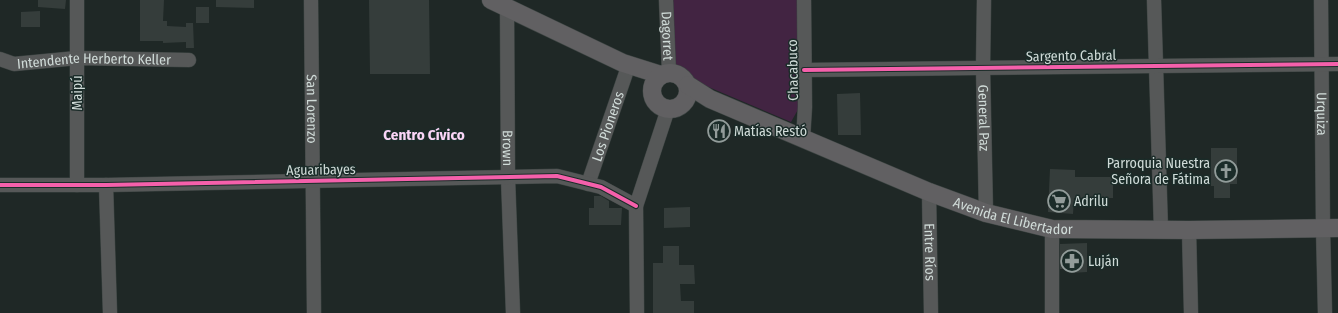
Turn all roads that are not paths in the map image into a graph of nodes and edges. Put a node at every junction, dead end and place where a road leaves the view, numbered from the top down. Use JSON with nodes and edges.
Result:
{"nodes":[{"id":1,"x":77,"y":0,"type":"edge"},
{"id":2,"x":311,"y":0,"type":"edge"},
{"id":3,"x":666,"y":0,"type":"edge"},
{"id":4,"x":804,"y":0,"type":"edge"},
{"id":5,"x":984,"y":0,"type":"edge"},
{"id":6,"x":1154,"y":0,"type":"edge"},
{"id":7,"x":1321,"y":0,"type":"edge"},
{"id":8,"x":499,"y":4,"type":"edge"},
{"id":9,"x":77,"y":58,"type":"junction"},
{"id":10,"x":0,"y":59,"type":"edge"},
{"id":11,"x":189,"y":60,"type":"dead end"},
{"id":12,"x":1322,"y":64,"type":"junction"},
{"id":13,"x":1338,"y":64,"type":"edge"},
{"id":14,"x":1155,"y":65,"type":"junction"},
{"id":15,"x":625,"y":66,"type":"junction"},
{"id":16,"x":983,"y":68,"type":"junction"},
{"id":17,"x":804,"y":70,"type":"junction"},
{"id":18,"x":665,"y":73,"type":"junction"},
{"id":19,"x":687,"y":93,"type":"junction"},
{"id":20,"x":653,"y":96,"type":"junction"},
{"id":21,"x":668,"y":109,"type":"junction"},
{"id":22,"x":803,"y":139,"type":"junction"},
{"id":23,"x":508,"y":178,"type":"junction"},
{"id":24,"x":312,"y":182,"type":"junction"},
{"id":25,"x":588,"y":184,"type":"junction"},
{"id":26,"x":0,"y":185,"type":"edge"},
{"id":27,"x":77,"y":185,"type":"junction"},
{"id":28,"x":106,"y":185,"type":"junction"},
{"id":29,"x":929,"y":192,"type":"junction"},
{"id":30,"x":636,"y":206,"type":"junction"},
{"id":31,"x":986,"y":213,"type":"junction"},
{"id":32,"x":1330,"y":228,"type":"edge"},
{"id":33,"x":1052,"y":229,"type":"junction"},
{"id":34,"x":1161,"y":230,"type":"junction"},
{"id":35,"x":1190,"y":230,"type":"junction"},
{"id":36,"x":110,"y":313,"type":"edge"},
{"id":37,"x":314,"y":313,"type":"edge"},
{"id":38,"x":513,"y":313,"type":"edge"},
{"id":39,"x":636,"y":313,"type":"edge"},
{"id":40,"x":931,"y":313,"type":"edge"},
{"id":41,"x":1052,"y":313,"type":"edge"},
{"id":42,"x":1191,"y":313,"type":"edge"},
{"id":43,"x":1325,"y":313,"type":"edge"}],
"edges":[{"from":1,"to":9,"type":"street","name":"Maipú"},
{"from":2,"to":24,"type":"street","name":"San Lorenzo"},
{"from":3,"to":18,"type":"street","name":"Dagorret"},
{"from":4,"to":17,"type":"street","name":"Chacabuco"},
{"from":5,"to":16,"type":"street","name":"General Paz"},
{"from":6,"to":14,"type":"street"},
{"from":7,"to":12,"type":"street","name":"Urquiza"},
{"from":8,"to":15,"type":"main road"},
{"from":8,"to":23,"type":"street","name":"Brown"},
{"from":9,"to":10,"type":"street","name":"Intendente Herberto Keller"},
{"from":9,"to":11,"type":"street","name":"Intendente Herberto Keller"},
{"from":9,"to":27,"type":"street","name":"Maipú"},
{"from":12,"to":13,"type":"street","name":"Sargento Cabral"},
{"from":12,"to":14,"type":"street","name":"Sargento Cabral"},
{"from":12,"to":32,"type":"street","name":"Urquiza"},
{"from":14,"to":16,"type":"street","name":"Sargento Cabral"},
{"from":14,"to":34,"type":"street"},
{"from":15,"to":18,"type":"main road"},
{"from":15,"to":20,"type":"main road"},
{"from":15,"to":25,"type":"street","name":"Los Pioneros"},
{"from":16,"to":17,"type":"street","name":"Sargento Cabral"},
{"from":16,"to":31,"type":"street","name":"General Paz"},
{"from":17,"to":22,"type":"street","name":"Chacabuco"},
{"from":18,"to":19,"type":"main road"},
{"from":18,"to":20,"type":"main road"},
{"from":19,"to":21,"type":"main road"},
{"from":19,"to":22,"type":"main road","name":"Avenida El Libertador"},
{"from":20,"to":21,"type":"main road"},
{"from":21,"to":30,"type":"street"},
{"from":22,"to":29,"type":"main road","name":"Avenida El Libertador"},
{"from":23,"to":24,"type":"street","name":"Aguaribayes"},
{"from":23,"to":25,"type":"street","name":"Aguaribayes"},
{"from":23,"to":38,"type":"street","name":"Brown"},
{"from":24,"to":28,"type":"street","name":"Aguaribayes"},
{"from":24,"to":37,"type":"street","name":"San Lorenzo"},
{"from":25,"to":30,"type":"street","name":"Aguaribayes"},
{"from":26,"to":27,"type":"street","name":"Aguaribayes"},
{"from":27,"to":28,"type":"street","name":"Aguaribayes"},
{"from":28,"to":36,"type":"street"},
{"from":29,"to":31,"type":"main road","name":"Avenida El Libertador"},
{"from":29,"to":40,"type":"street","name":"Entre Ríos"},
{"from":30,"to":39,"type":"street"},
{"from":31,"to":33,"type":"main road","name":"Avenida El Libertador"},
{"from":32,"to":35,"type":"main road","name":"Avenida El Libertador"},
{"from":32,"to":43,"type":"street","name":"Urquiza"},
{"from":33,"to":34,"type":"main road","name":"Avenida El Libertador"},
{"from":33,"to":41,"type":"street"},
{"from":34,"to":35,"type":"main road","name":"Avenida El Libertador"},
{"from":35,"to":42,"type":"street"}]}
